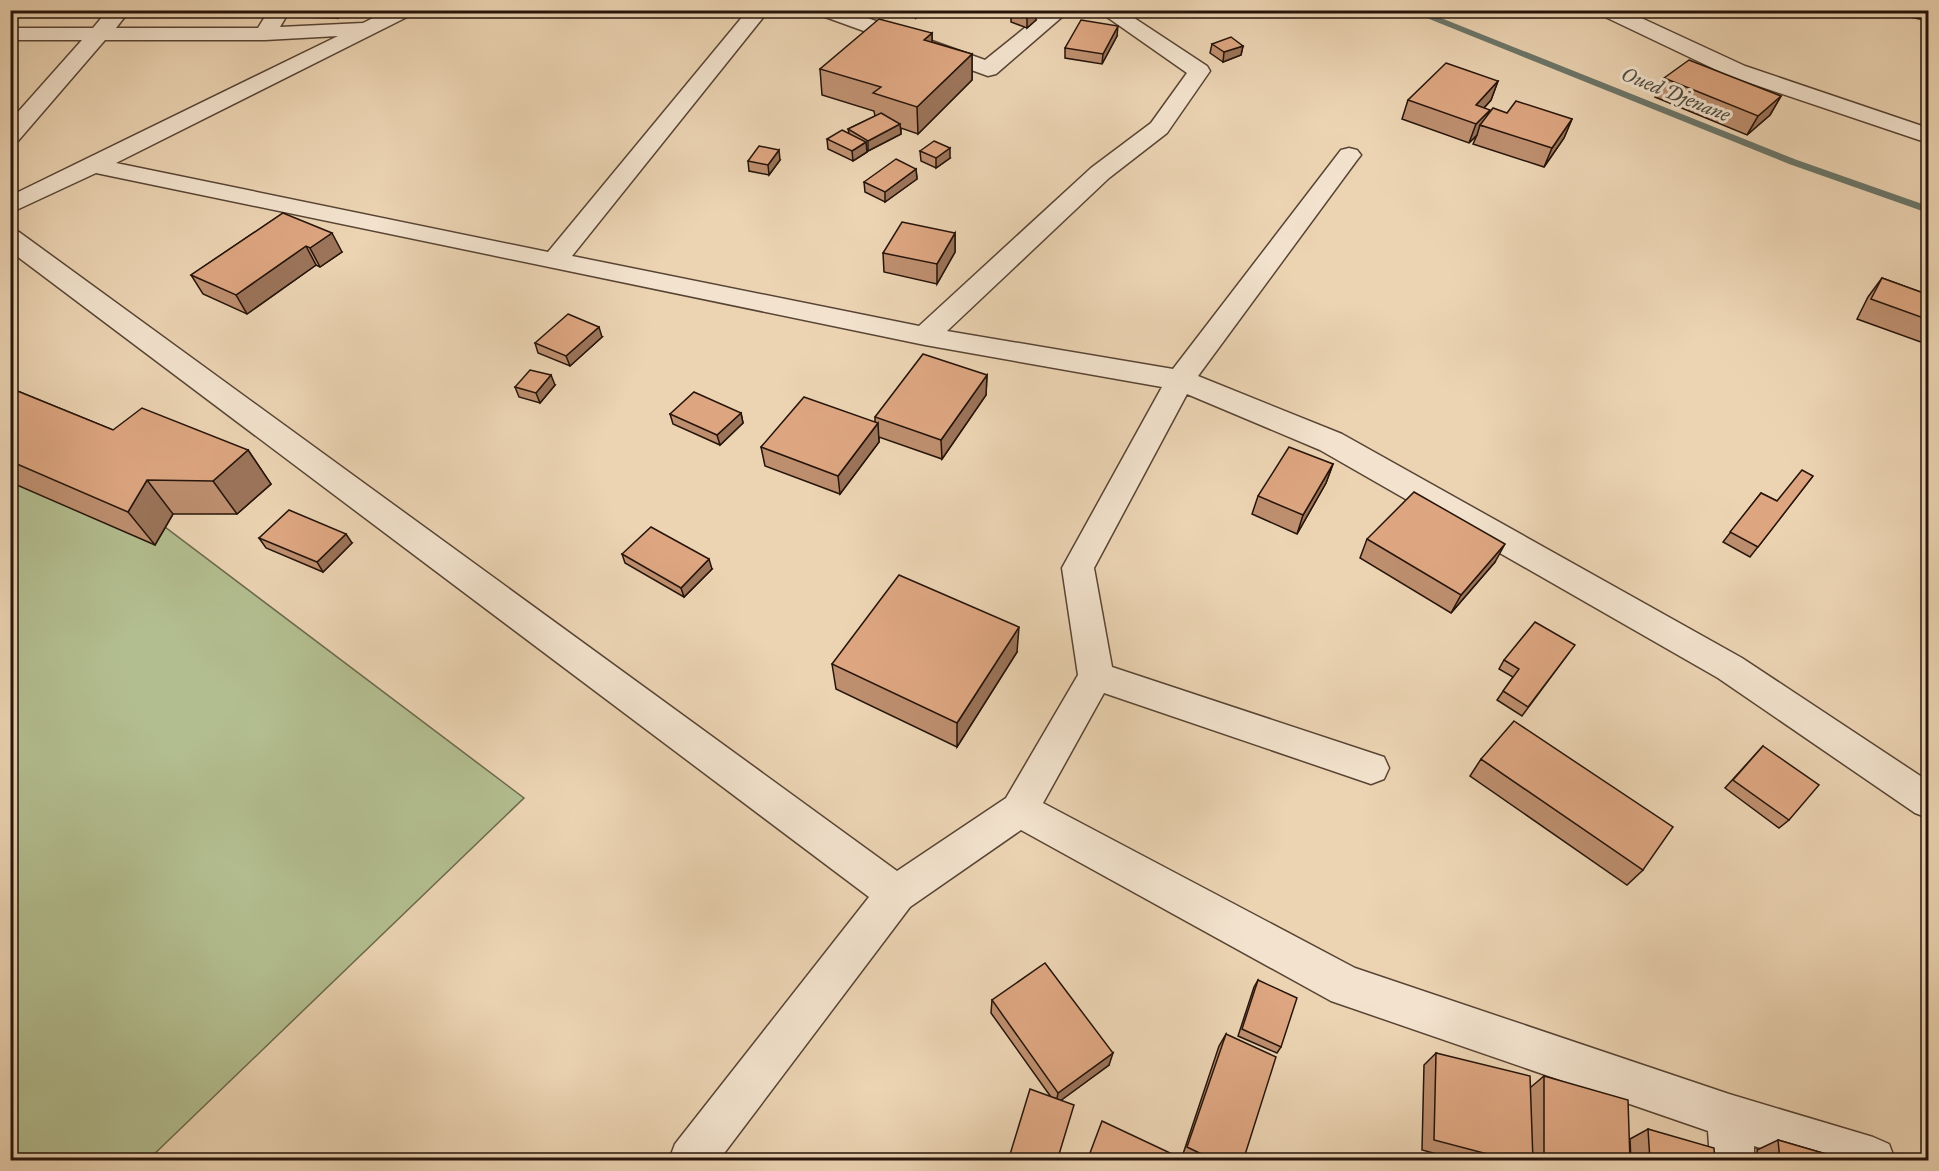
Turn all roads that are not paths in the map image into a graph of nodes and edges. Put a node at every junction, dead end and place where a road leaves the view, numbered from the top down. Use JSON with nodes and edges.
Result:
{"nodes":[{"id":1,"x":120,"y":10,"type":"edge"},
{"id":2,"x":280,"y":10,"type":"edge"},
{"id":3,"x":406,"y":10,"type":"edge"},
{"id":4,"x":759,"y":10,"type":"edge"},
{"id":5,"x":824,"y":10,"type":"edge"},
{"id":6,"x":1060,"y":10,"type":"edge"},
{"id":7,"x":1107,"y":10,"type":"edge"},
{"id":8,"x":1606,"y":10,"type":"edge"},
{"id":9,"x":378,"y":19,"type":"edge"},
{"id":10,"x":10,"y":34,"type":"edge"},
{"id":11,"x":98,"y":34,"type":"junction"},
{"id":12,"x":265,"y":34,"type":"junction"},
{"id":13,"x":10,"y":136,"type":"edge"},
{"id":14,"x":1929,"y":136,"type":"edge"},
{"id":15,"x":1349,"y":155,"type":"dead end"},
{"id":16,"x":93,"y":165,"type":"junction"},
{"id":17,"x":10,"y":206,"type":"edge"},
{"id":18,"x":10,"y":238,"type":"edge"},
{"id":19,"x":554,"y":261,"type":"junction"},
{"id":20,"x":925,"y":336,"type":"junction"},
{"id":21,"x":1180,"y":380,"type":"junction"},
{"id":22,"x":1096,"y":676,"type":"junction"},
{"id":23,"x":1371,"y":768,"type":"dead end"},
{"id":24,"x":1929,"y":801,"type":"edge"},
{"id":25,"x":1019,"y":810,"type":"junction"},
{"id":26,"x":896,"y":894,"type":"junction"},
{"id":27,"x":1729,"y":1116,"type":"junction"},
{"id":28,"x":691,"y":1161,"type":"edge"},
{"id":29,"x":1732,"y":1161,"type":"edge"},
{"id":30,"x":1873,"y":1161,"type":"edge"}],
"edges":[{"from":1,"to":11,"type":"street"},
{"from":2,"to":12,"type":"street"},
{"from":3,"to":9,"type":"street"},
{"from":4,"to":19,"type":"street"},
{"from":5,"to":6,"type":"street"},
{"from":7,"to":20,"type":"street"},
{"from":8,"to":14,"type":"street"},
{"from":9,"to":12,"type":"street"},
{"from":9,"to":16,"type":"street"},
{"from":10,"to":11,"type":"street"},
{"from":11,"to":12,"type":"street"},
{"from":11,"to":13,"type":"street"},
{"from":15,"to":21,"type":"street"},
{"from":16,"to":17,"type":"street"},
{"from":16,"to":19,"type":"street"},
{"from":18,"to":26,"type":"street"},
{"from":19,"to":20,"type":"street"},
{"from":20,"to":21,"type":"street"},
{"from":21,"to":22,"type":"street"},
{"from":21,"to":24,"type":"street"},
{"from":22,"to":23,"type":"street"},
{"from":22,"to":25,"type":"street"},
{"from":25,"to":26,"type":"street"},
{"from":25,"to":27,"type":"street"},
{"from":26,"to":28,"type":"street"},
{"from":27,"to":29,"type":"street"},
{"from":27,"to":30,"type":"street"}]}
